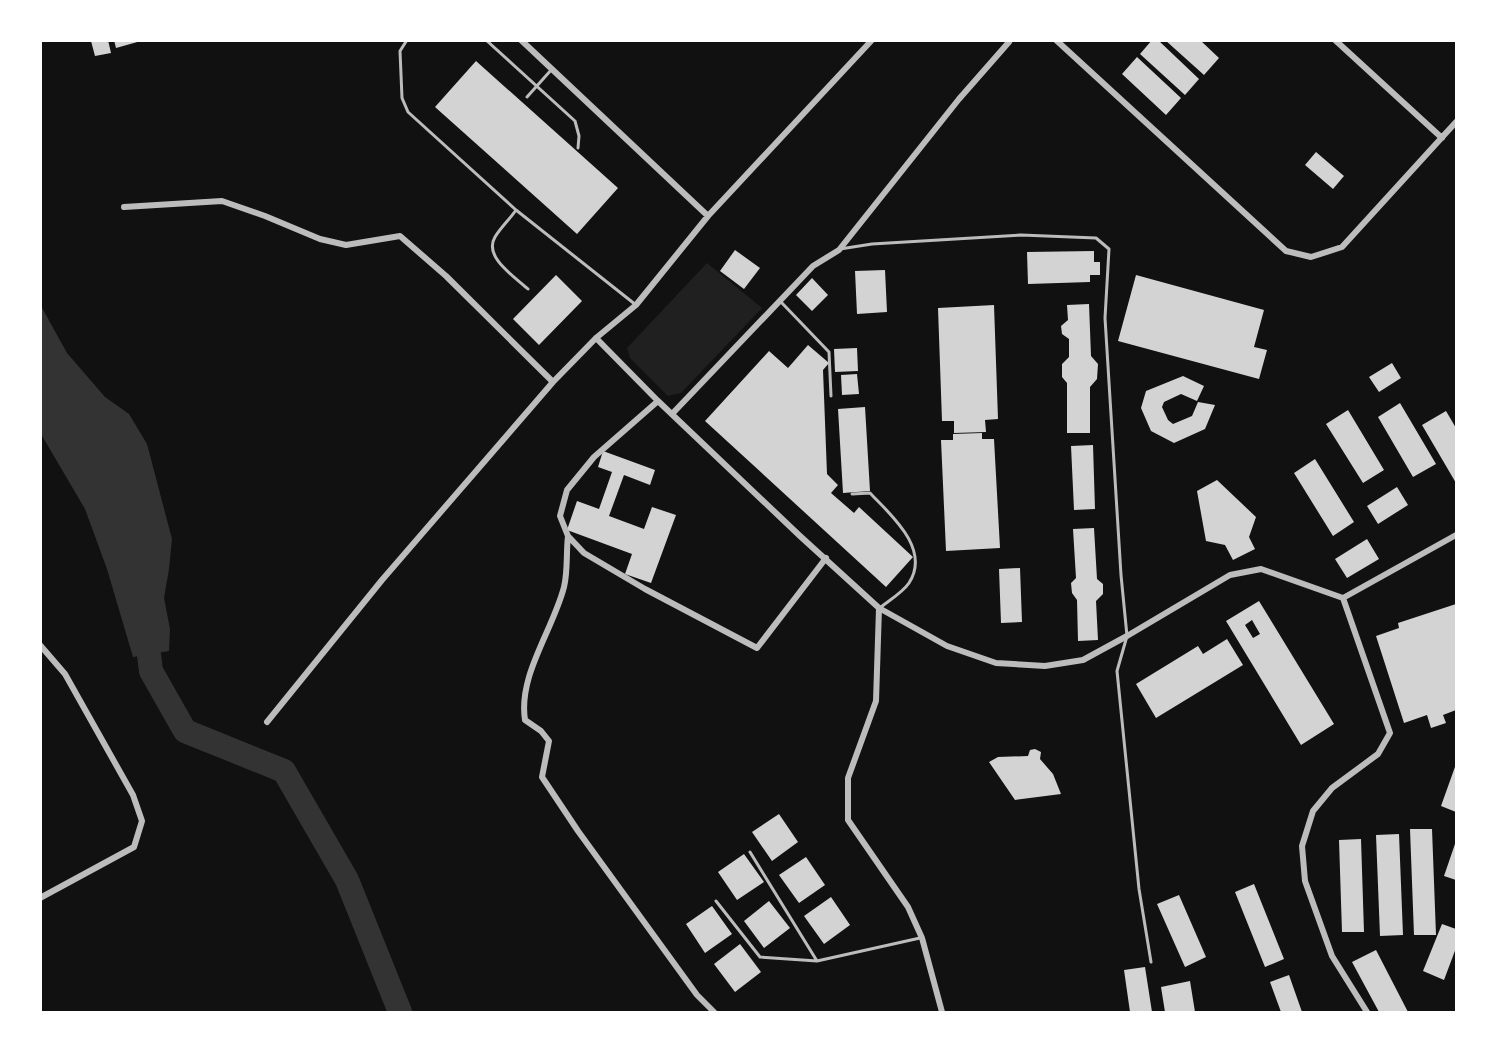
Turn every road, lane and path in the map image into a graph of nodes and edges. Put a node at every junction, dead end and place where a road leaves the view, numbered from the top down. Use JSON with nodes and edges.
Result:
{"nodes":[{"id":1,"x":407,"y":40,"type":"edge"},
{"id":2,"x":486,"y":40,"type":"edge"},
{"id":3,"x":520,"y":40,"type":"edge"},
{"id":4,"x":872,"y":40,"type":"edge"},
{"id":5,"x":1056,"y":40,"type":"edge"},
{"id":6,"x":1335,"y":40,"type":"edge"},
{"id":7,"x":1009,"y":42,"type":"edge"},
{"id":8,"x":552,"y":69,"type":"junction"},
{"id":9,"x":537,"y":87,"type":"junction"},
{"id":10,"x":527,"y":97,"type":"dead end"},
{"id":11,"x":1456,"y":122,"type":"edge"},
{"id":12,"x":1442,"y":138,"type":"junction"},
{"id":13,"x":578,"y":147,"type":"dead end"},
{"id":14,"x":124,"y":207,"type":"dead end"},
{"id":15,"x":516,"y":210,"type":"junction"},
{"id":16,"x":708,"y":216,"type":"junction"},
{"id":17,"x":838,"y":250,"type":"junction"},
{"id":18,"x":528,"y":289,"type":"dead end"},
{"id":19,"x":781,"y":302,"type":"junction"},
{"id":20,"x":636,"y":305,"type":"junction"},
{"id":21,"x":596,"y":338,"type":"junction"},
{"id":22,"x":553,"y":382,"type":"junction"},
{"id":23,"x":831,"y":396,"type":"dead end"},
{"id":24,"x":658,"y":401,"type":"junction"},
{"id":25,"x":672,"y":414,"type":"junction"},
{"id":26,"x":852,"y":494,"type":"dead end"},
{"id":27,"x":1456,"y":535,"type":"edge"},
{"id":28,"x":567,"y":536,"type":"junction"},
{"id":29,"x":826,"y":558,"type":"junction"},
{"id":30,"x":1343,"y":598,"type":"junction"},
{"id":31,"x":879,"y":608,"type":"junction"},
{"id":32,"x":1127,"y":636,"type":"junction"},
{"id":33,"x":40,"y":645,"type":"edge"},
{"id":34,"x":267,"y":722,"type":"dead end"},
{"id":35,"x":750,"y":852,"type":"dead end"},
{"id":36,"x":40,"y":898,"type":"edge"},
{"id":37,"x":716,"y":901,"type":"dead end"},
{"id":38,"x":922,"y":938,"type":"junction"},
{"id":39,"x":817,"y":961,"type":"junction"},
{"id":40,"x":1151,"y":962,"type":"dead end"},
{"id":41,"x":714,"y":1012,"type":"edge"},
{"id":42,"x":942,"y":1012,"type":"edge"},
{"id":43,"x":1366,"y":1012,"type":"edge"}],
"edges":[{"from":1,"to":15,"type":"lane"},
{"from":2,"to":9,"type":"lane"},
{"from":3,"to":8,"type":"street"},
{"from":4,"to":16,"type":"street"},
{"from":5,"to":12,"type":"street"},
{"from":6,"to":12,"type":"street"},
{"from":7,"to":17,"type":"street"},
{"from":8,"to":9,"type":"lane"},
{"from":8,"to":16,"type":"street"},
{"from":9,"to":10,"type":"lane"},
{"from":9,"to":13,"type":"lane"},
{"from":11,"to":12,"type":"street"},
{"from":14,"to":22,"type":"street"},
{"from":15,"to":18,"type":"lane"},
{"from":15,"to":20,"type":"lane"},
{"from":16,"to":20,"type":"street"},
{"from":17,"to":19,"type":"street"},
{"from":17,"to":32,"type":"lane"},
{"from":19,"to":23,"type":"lane"},
{"from":19,"to":25,"type":"street"},
{"from":20,"to":21,"type":"street"},
{"from":21,"to":22,"type":"street"},
{"from":21,"to":24,"type":"street"},
{"from":22,"to":34,"type":"street"},
{"from":24,"to":25,"type":"street"},
{"from":24,"to":28,"type":"street"},
{"from":25,"to":29,"type":"street"},
{"from":26,"to":31,"type":"lane"},
{"from":27,"to":30,"type":"street"},
{"from":28,"to":29,"type":"street"},
{"from":28,"to":41,"type":"street"},
{"from":29,"to":31,"type":"street"},
{"from":30,"to":32,"type":"street"},
{"from":30,"to":43,"type":"street"},
{"from":31,"to":32,"type":"street"},
{"from":31,"to":38,"type":"street"},
{"from":32,"to":40,"type":"lane"},
{"from":33,"to":36,"type":"street"},
{"from":35,"to":39,"type":"lane"},
{"from":37,"to":39,"type":"lane"},
{"from":38,"to":39,"type":"lane"},
{"from":38,"to":42,"type":"street"}]}
